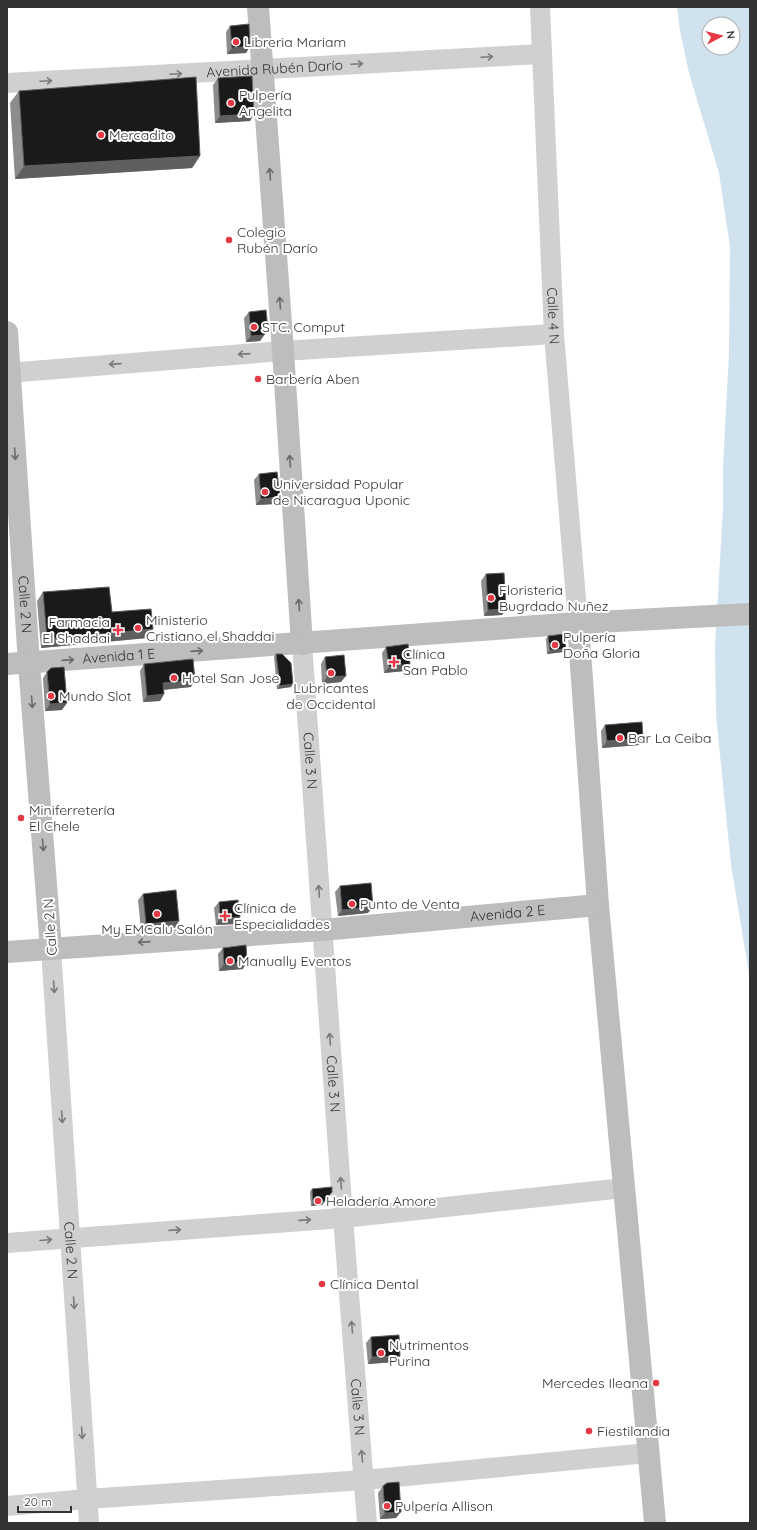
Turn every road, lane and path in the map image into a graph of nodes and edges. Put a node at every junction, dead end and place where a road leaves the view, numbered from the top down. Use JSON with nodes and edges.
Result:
{"nodes":[{"id":1,"x":258,"y":7,"type":"edge"},
{"id":2,"x":540,"y":7,"type":"edge"},
{"id":3,"x":542,"y":54,"type":"junction"},
{"id":4,"x":262,"y":69,"type":"junction"},
{"id":5,"x":7,"y":83,"type":"edge"},
{"id":6,"x":7,"y":332,"type":"edge"},
{"id":7,"x":554,"y":334,"type":"junction"},
{"id":8,"x":283,"y":352,"type":"junction"},
{"id":9,"x":8,"y":372,"type":"edge"},
{"id":10,"x":750,"y":614,"type":"edge"},
{"id":11,"x":578,"y":623,"type":"junction"},
{"id":12,"x":302,"y":644,"type":"junction"},
{"id":13,"x":29,"y":663,"type":"junction"},
{"id":14,"x":7,"y":664,"type":"edge"},
{"id":15,"x":598,"y":905,"type":"junction"},
{"id":16,"x":322,"y":930,"type":"junction"},
{"id":17,"x":51,"y":948,"type":"junction"},
{"id":18,"x":7,"y":952,"type":"edge"},
{"id":19,"x":624,"y":1188,"type":"junction"},
{"id":20,"x":343,"y":1218,"type":"junction"},
{"id":21,"x":69,"y":1238,"type":"junction"},
{"id":22,"x":7,"y":1243,"type":"edge"},
{"id":23,"x":648,"y":1453,"type":"junction"},
{"id":24,"x":364,"y":1480,"type":"junction"},
{"id":25,"x":87,"y":1499,"type":"junction"},
{"id":26,"x":7,"y":1506,"type":"edge"},
{"id":27,"x":89,"y":1523,"type":"edge"},
{"id":28,"x":367,"y":1523,"type":"edge"},
{"id":29,"x":654,"y":1523,"type":"edge"}],
"edges":[{"from":1,"to":4,"type":"street"},
{"from":2,"to":3,"type":"street","name":"Calle 4 N"},
{"from":4,"to":3,"type":"street","name":"Avenida Rubén Darío","one_way":true},
{"from":3,"to":7,"type":"street","name":"Calle 4 N"},
{"from":5,"to":4,"type":"street","name":"Avenida Rubén Darío","one_way":true},
{"from":8,"to":4,"type":"street","one_way":true},
{"from":6,"to":9,"type":"street","name":"Calle 2 N"},
{"from":7,"to":8,"type":"street"},
{"from":7,"to":11,"type":"street","name":"Calle 4 N"},
{"from":8,"to":9,"type":"street","one_way":true},
{"from":12,"to":8,"type":"street","one_way":true},
{"from":9,"to":13,"type":"street","name":"Calle 2 N","one_way":true},
{"from":10,"to":11,"type":"street","name":"Avenida 1 E"},
{"from":11,"to":12,"type":"street","name":"Avenida 1 E"},
{"from":11,"to":15,"type":"street"},
{"from":13,"to":12,"type":"street","name":"Avenida 1 E","one_way":true},
{"from":16,"to":12,"type":"street","name":"Calle 3 N","one_way":true},
{"from":13,"to":14,"type":"street","name":"Avenida 1 E"},
{"from":13,"to":17,"type":"street","name":"Calle 2 N","one_way":true},
{"from":15,"to":16,"type":"street","name":"Avenida 2 E"},
{"from":15,"to":19,"type":"street"},
{"from":16,"to":17,"type":"street","name":"Avenida 2 E","one_way":true},
{"from":20,"to":16,"type":"street","name":"Calle 3 N","one_way":true},
{"from":17,"to":18,"type":"street","name":"Avenida 2 E"},
{"from":17,"to":21,"type":"street","name":"Calle 2 N","one_way":true},
{"from":19,"to":20,"type":"street"},
{"from":19,"to":23,"type":"street"},
{"from":21,"to":20,"type":"street","one_way":true},
{"from":24,"to":20,"type":"street","name":"Calle 3 N","one_way":true},
{"from":22,"to":21,"type":"street","one_way":true},
{"from":21,"to":25,"type":"street","name":"Calle 2 N","one_way":true},
{"from":23,"to":24,"type":"street"},
{"from":23,"to":29,"type":"street"},
{"from":24,"to":25,"type":"street"},
{"from":24,"to":28,"type":"street","name":"Calle 3 N"},
{"from":25,"to":26,"type":"street"},
{"from":25,"to":27,"type":"street","name":"Calle 2 N"}]}
